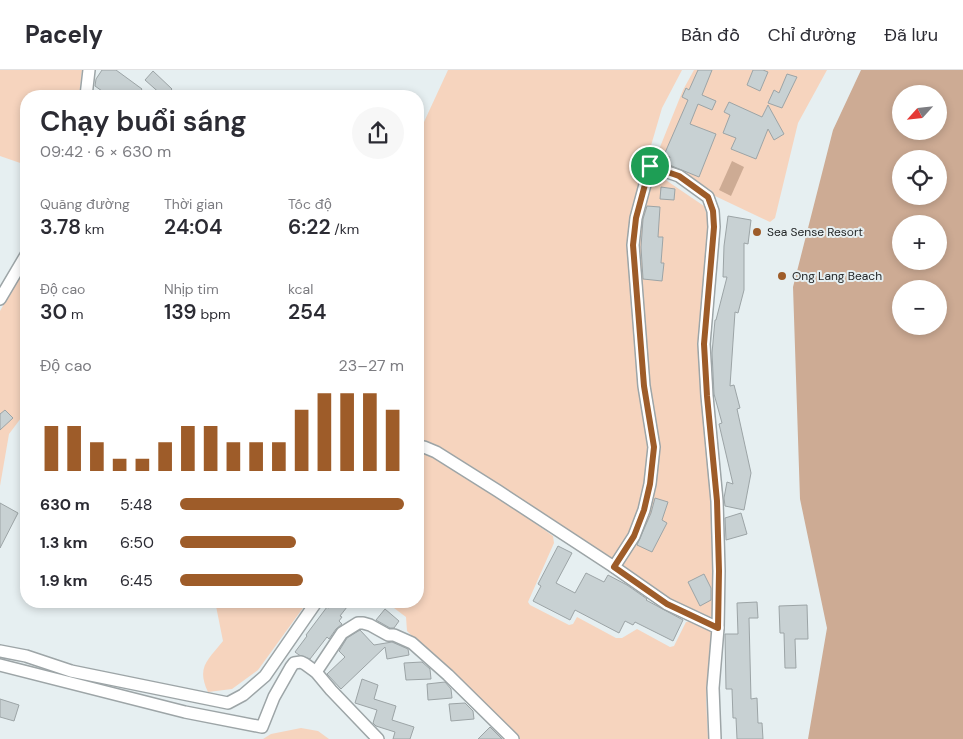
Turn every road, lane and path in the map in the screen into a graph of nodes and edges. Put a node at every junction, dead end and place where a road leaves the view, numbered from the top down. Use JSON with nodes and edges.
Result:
{"nodes":[{"id":1,"x":89,"y":70,"type":"edge"},
{"id":2,"x":87,"y":90,"type":"edge"},
{"id":3,"x":20,"y":265,"type":"edge"},
{"id":4,"x":0,"y":299,"type":"edge"},
{"id":5,"x":424,"y":448,"type":"edge"},
{"id":6,"x":614,"y":567,"type":"junction"},
{"id":7,"x":311,"y":608,"type":"edge"},
{"id":8,"x":718,"y":628,"type":"junction"},
{"id":9,"x":0,"y":651,"type":"edge"},
{"id":10,"x":0,"y":665,"type":"edge"},
{"id":11,"x":316,"y":672,"type":"junction"},
{"id":12,"x":378,"y":739,"type":"edge"},
{"id":13,"x":512,"y":739,"type":"edge"},
{"id":14,"x":715,"y":739,"type":"edge"}],
"edges":[{"from":1,"to":2,"type":"street"},
{"from":3,"to":4,"type":"street"},
{"from":5,"to":6,"type":"street"},
{"from":6,"to":8,"type":"street"},
{"from":6,"to":8,"type":"street"},
{"from":7,"to":9,"type":"street"},
{"from":8,"to":14,"type":"street"},
{"from":10,"to":11,"type":"street"},
{"from":11,"to":12,"type":"street"},
{"from":11,"to":13,"type":"street"}]}
